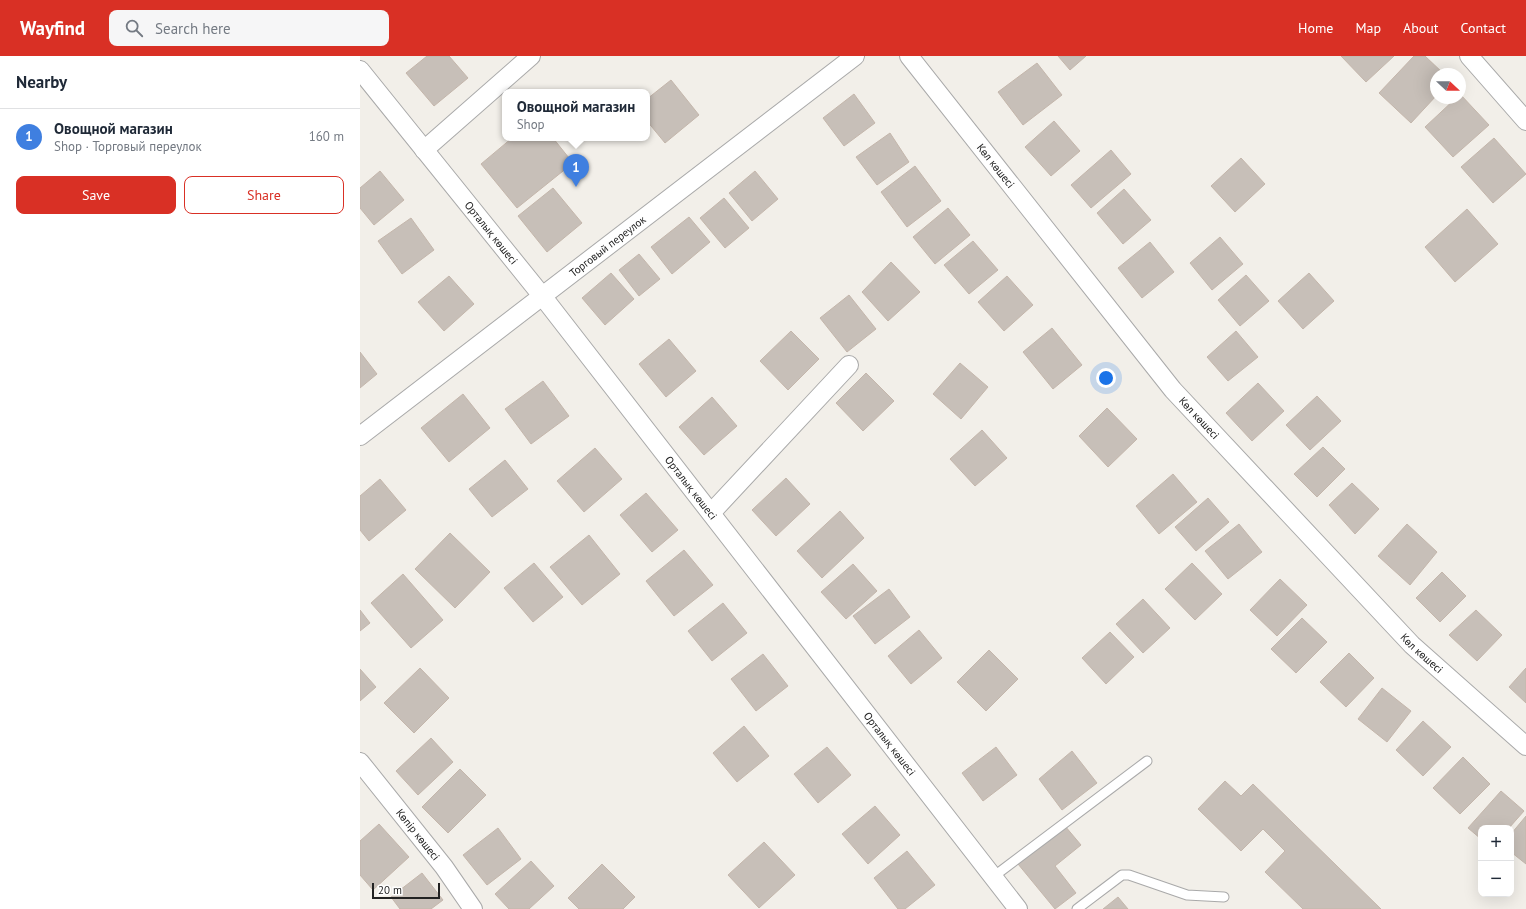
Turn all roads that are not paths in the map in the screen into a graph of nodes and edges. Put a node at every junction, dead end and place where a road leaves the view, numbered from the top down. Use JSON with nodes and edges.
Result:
{"nodes":[{"id":1,"x":531,"y":56,"type":"edge"},
{"id":2,"x":855,"y":56,"type":"edge"},
{"id":3,"x":909,"y":56,"type":"edge"},
{"id":4,"x":1469,"y":56,"type":"edge"},
{"id":5,"x":360,"y":70,"type":"edge"},
{"id":6,"x":1526,"y":121,"type":"edge"},
{"id":7,"x":424,"y":150,"type":"junction"},
{"id":8,"x":543,"y":297,"type":"junction"},
{"id":9,"x":849,"y":366,"type":"dead end"},
{"id":10,"x":362,"y":430,"type":"edge"},
{"id":11,"x":711,"y":513,"type":"junction"},
{"id":12,"x":1526,"y":746,"type":"edge"},
{"id":13,"x":1147,"y":761,"type":"dead end"},
{"id":14,"x":360,"y":762,"type":"edge"},
{"id":15,"x":993,"y":877,"type":"junction"},
{"id":16,"x":1224,"y":897,"type":"dead end"},
{"id":17,"x":473,"y":909,"type":"edge"},
{"id":18,"x":1018,"y":909,"type":"edge"},
{"id":19,"x":1077,"y":909,"type":"edge"}],
"edges":[{"from":1,"to":7,"type":"street"},
{"from":2,"to":8,"type":"street","name":"Торговый переулок"},
{"from":3,"to":12,"type":"street","name":"Көл көшесі"},
{"from":4,"to":6,"type":"street"},
{"from":5,"to":7,"type":"street","name":"Орталық көшесі"},
{"from":7,"to":8,"type":"street","name":"Орталық көшесі"},
{"from":8,"to":10,"type":"street","name":"Торговый переулок"},
{"from":8,"to":11,"type":"street","name":"Орталық көшесі"},
{"from":9,"to":11,"type":"street"},
{"from":11,"to":15,"type":"street","name":"Орталық көшесі"},
{"from":13,"to":15,"type":"lane"},
{"from":14,"to":17,"type":"street","name":"Көпір көшесі"},
{"from":15,"to":18,"type":"street","name":"Орталық көшесі"},
{"from":16,"to":19,"type":"lane"}]}
